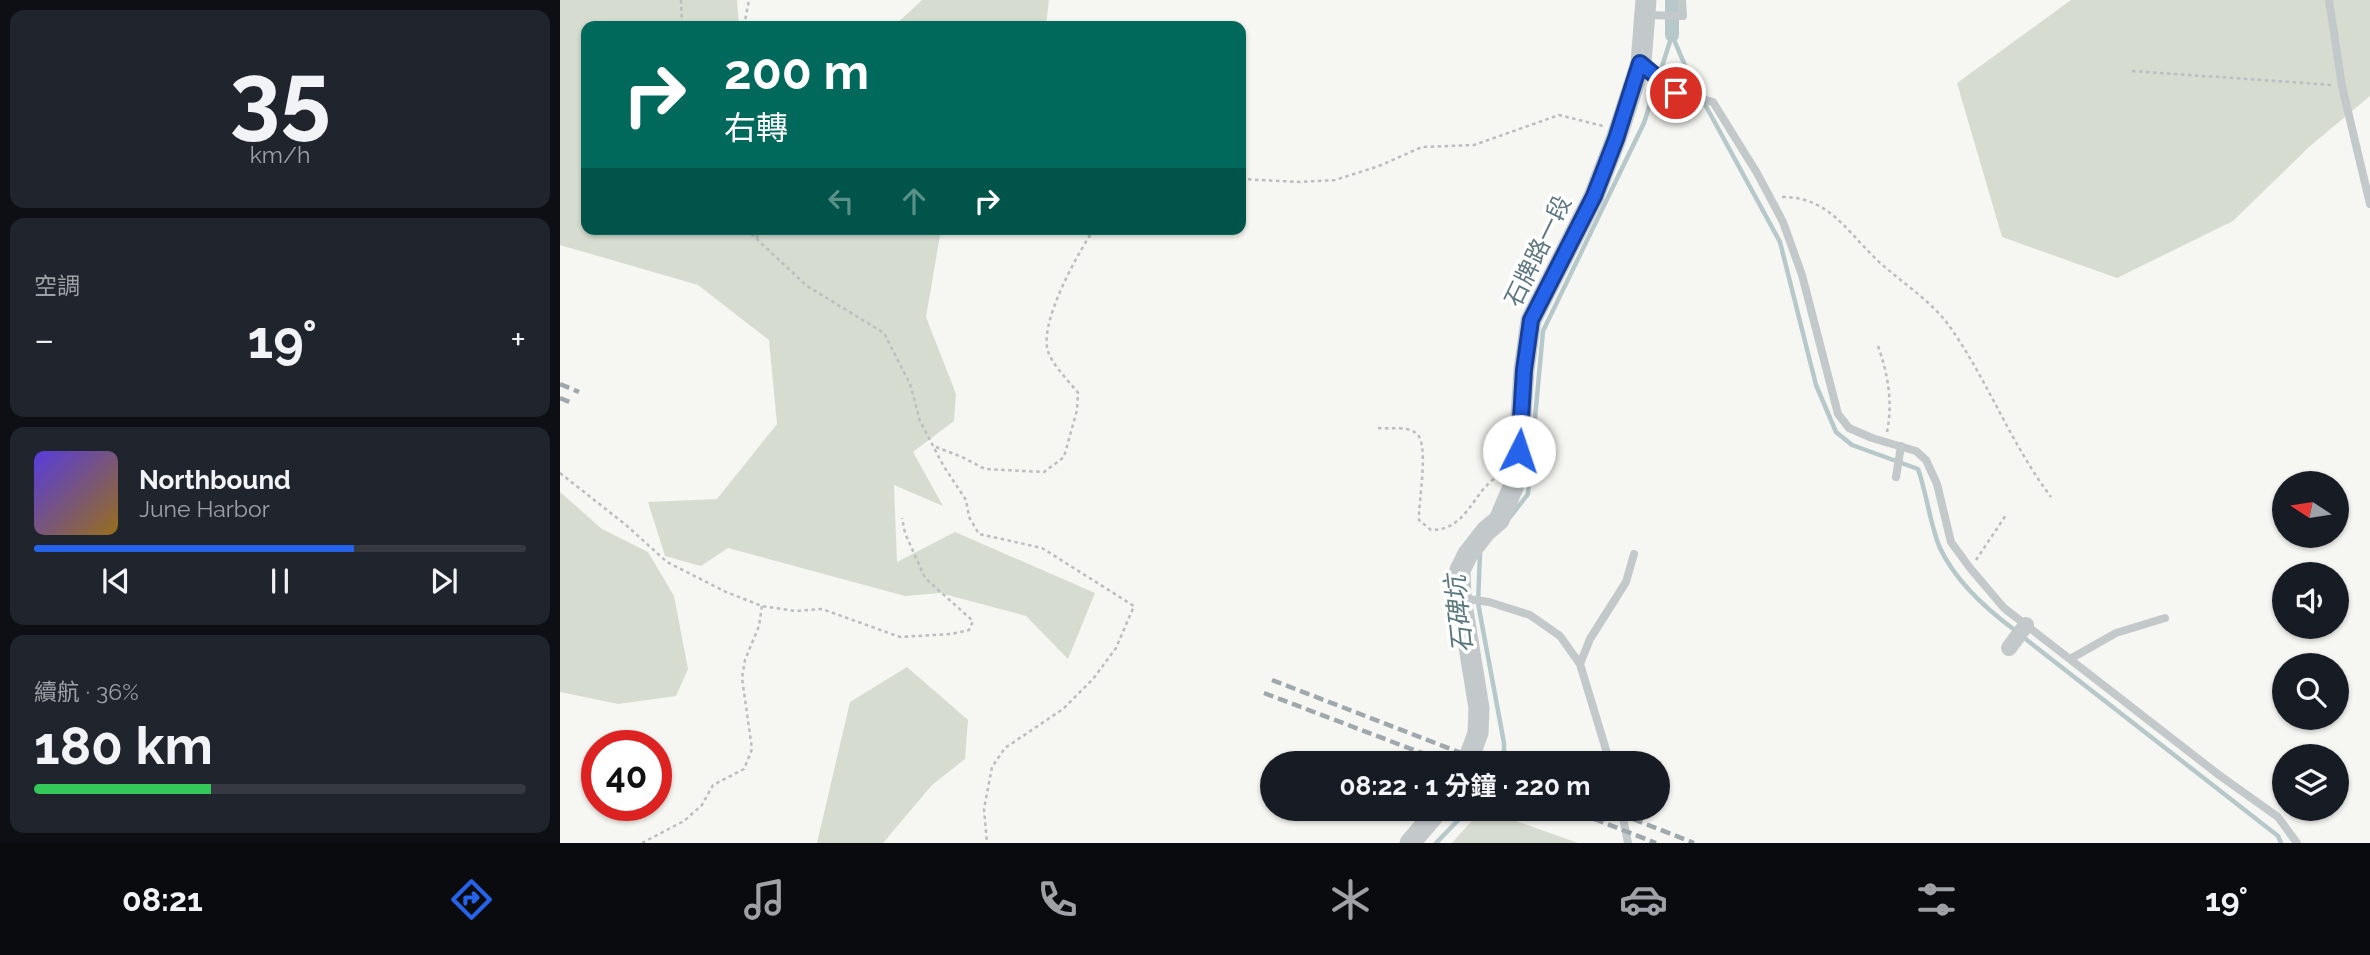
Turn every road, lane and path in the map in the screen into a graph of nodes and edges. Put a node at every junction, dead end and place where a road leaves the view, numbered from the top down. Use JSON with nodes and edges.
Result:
{"nodes":[{"id":1,"x":681,"y":0,"type":"edge"},
{"id":2,"x":749,"y":0,"type":"edge"},
{"id":3,"x":1682,"y":0,"type":"edge"},
{"id":4,"x":2329,"y":0,"type":"edge"},
{"id":5,"x":1646,"y":8,"type":"edge"},
{"id":6,"x":682,"y":21,"type":"edge"},
{"id":7,"x":745,"y":21,"type":"edge"},
{"id":8,"x":1640,"y":63,"type":"junction"},
{"id":9,"x":2132,"y":71,"type":"dead end"},
{"id":10,"x":2342,"y":86,"type":"junction"},
{"id":11,"x":1619,"y":130,"type":"junction"},
{"id":12,"x":1246,"y":179,"type":"edge"},
{"id":13,"x":1769,"y":197,"type":"junction"},
{"id":14,"x":2370,"y":204,"type":"edge"},
{"id":15,"x":753,"y":235,"type":"edge"},
{"id":16,"x":756,"y":235,"type":"edge"},
{"id":17,"x":1090,"y":235,"type":"edge"},
{"id":18,"x":758,"y":240,"type":"junction"},
{"id":19,"x":1878,"y":346,"type":"dead end"},
{"id":20,"x":1378,"y":428,"type":"dead end"},
{"id":21,"x":1885,"y":442,"type":"junction"},
{"id":22,"x":1901,"y":446,"type":"junction"},
{"id":23,"x":934,"y":447,"type":"junction"},
{"id":24,"x":560,"y":473,"type":"edge"},
{"id":25,"x":1896,"y":477,"type":"dead end"},
{"id":26,"x":1517,"y":478,"type":"junction"},
{"id":27,"x":2050,"y":497,"type":"dead end"},
{"id":28,"x":2006,"y":515,"type":"dead end"},
{"id":29,"x":902,"y":517,"type":"dead end"},
{"id":30,"x":1634,"y":554,"type":"dead end"},
{"id":31,"x":1970,"y":568,"type":"junction"},
{"id":32,"x":1461,"y":598,"type":"junction"},
{"id":33,"x":762,"y":606,"type":"junction"},
{"id":34,"x":2165,"y":618,"type":"dead end"},
{"id":35,"x":2026,"y":625,"type":"junction"},
{"id":36,"x":2009,"y":648,"type":"dead end"},
{"id":37,"x":2070,"y":659,"type":"junction"},
{"id":38,"x":1580,"y":664,"type":"junction"},
{"id":39,"x":1471,"y":751,"type":"edge"},
{"id":40,"x":1606,"y":751,"type":"edge"},
{"id":41,"x":1429,"y":821,"type":"edge"},
{"id":42,"x":1624,"y":821,"type":"edge"},
{"id":43,"x":642,"y":843,"type":"edge"},
{"id":44,"x":987,"y":843,"type":"edge"},
{"id":45,"x":1410,"y":843,"type":"edge"},
{"id":46,"x":1628,"y":843,"type":"edge"},
{"id":47,"x":2297,"y":843,"type":"edge"}],
"edges":[{"from":1,"to":6,"type":"path"},
{"from":2,"to":7,"type":"path"},
{"from":3,"to":5,"type":"lane"},
{"from":4,"to":10,"type":"lane"},
{"from":5,"to":8,"type":"street","name":"石牌路一段"},
{"from":8,"to":11,"type":"street","name":"石牌路一段"},
{"from":8,"to":13,"type":"lane"},
{"from":9,"to":10,"type":"path"},
{"from":10,"to":14,"type":"lane"},
{"from":11,"to":12,"type":"path"},
{"from":11,"to":26,"type":"street","name":"石牌路一段"},
{"from":13,"to":21,"type":"lane"},
{"from":13,"to":27,"type":"path"},
{"from":15,"to":18,"type":"path"},
{"from":16,"to":18,"type":"path"},
{"from":17,"to":23,"type":"path"},
{"from":18,"to":23,"type":"path"},
{"from":19,"to":21,"type":"path"},
{"from":20,"to":26,"type":"path"},
{"from":21,"to":22,"type":"lane"},
{"from":22,"to":25,"type":"lane"},
{"from":22,"to":31,"type":"lane"},
{"from":23,"to":44,"type":"path"},
{"from":24,"to":33,"type":"path"},
{"from":26,"to":32,"type":"street","name":"石牌路一段"},
{"from":28,"to":31,"type":"path"},
{"from":29,"to":33,"type":"path"},
{"from":30,"to":38,"type":"lane"},
{"from":31,"to":35,"type":"lane"},
{"from":32,"to":38,"type":"lane"},
{"from":32,"to":39,"type":"street","name":"石牌路一段"},
{"from":33,"to":43,"type":"path"},
{"from":34,"to":37,"type":"lane"},
{"from":35,"to":36,"type":"street"},
{"from":35,"to":37,"type":"lane"},
{"from":37,"to":47,"type":"lane"},
{"from":38,"to":40,"type":"lane"},
{"from":41,"to":45,"type":"street"},
{"from":42,"to":46,"type":"lane"}]}
